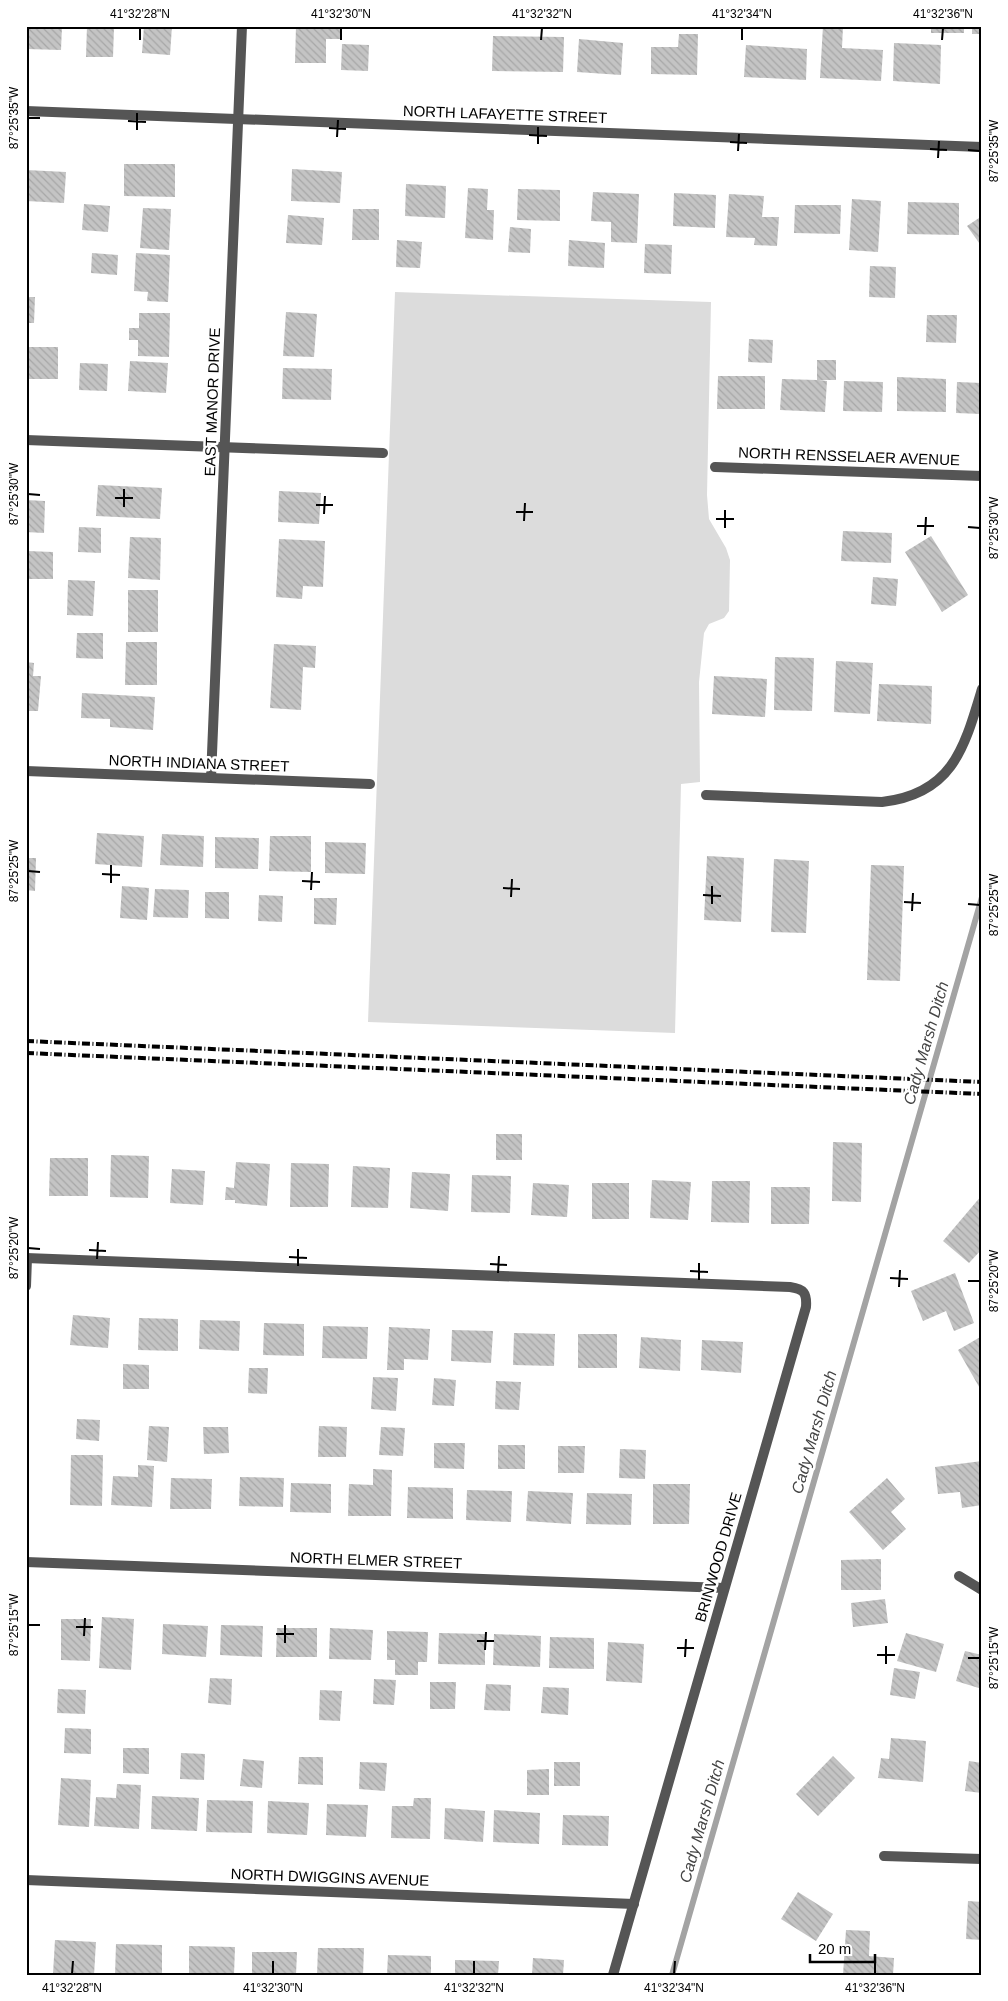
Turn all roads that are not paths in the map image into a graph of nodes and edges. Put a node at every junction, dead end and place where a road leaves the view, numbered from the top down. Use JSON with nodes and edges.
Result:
{"nodes":[{"id":1,"x":242,"y":26,"type":"edge"},
{"id":2,"x":26,"y":111,"type":"edge"},
{"id":3,"x":238,"y":118,"type":"junction"},
{"id":4,"x":982,"y":147,"type":"edge"},
{"id":5,"x":26,"y":440,"type":"edge"},
{"id":6,"x":225,"y":447,"type":"junction"},
{"id":7,"x":383,"y":454,"type":"dead end"},
{"id":8,"x":716,"y":467,"type":"dead end"},
{"id":9,"x":982,"y":476,"type":"edge"},
{"id":10,"x":982,"y":690,"type":"edge"},
{"id":11,"x":26,"y":771,"type":"edge"},
{"id":12,"x":211,"y":778,"type":"junction"},
{"id":13,"x":370,"y":784,"type":"dead end"},
{"id":14,"x":706,"y":795,"type":"dead end"},
{"id":15,"x":27,"y":1258,"type":"edge"},
{"id":16,"x":26,"y":1286,"type":"edge"},
{"id":17,"x":26,"y":1562,"type":"edge"},
{"id":18,"x":959,"y":1576,"type":"dead end"},
{"id":19,"x":724,"y":1588,"type":"junction"},
{"id":20,"x":982,"y":1590,"type":"edge"},
{"id":21,"x":884,"y":1856,"type":"dead end"},
{"id":22,"x":982,"y":1859,"type":"edge"},
{"id":23,"x":26,"y":1880,"type":"edge"},
{"id":24,"x":634,"y":1904,"type":"junction"},
{"id":25,"x":613,"y":1975,"type":"edge"}],
"edges":[{"from":1,"to":3,"type":"street","name":"EAST MANOR DRIVE"},
{"from":2,"to":3,"type":"street","name":"NORTH LAFAYETTE STREET"},
{"from":3,"to":4,"type":"street","name":"NORTH LAFAYETTE STREET"},
{"from":3,"to":6,"type":"street","name":"EAST MANOR DRIVE"},
{"from":5,"to":6,"type":"street"},
{"from":6,"to":7,"type":"street"},
{"from":6,"to":12,"type":"street","name":"EAST MANOR DRIVE"},
{"from":8,"to":9,"type":"street","name":"NORTH RENSSELAER AVENUE"},
{"from":10,"to":14,"type":"street"},
{"from":11,"to":12,"type":"street","name":"NORTH INDIANA STREET"},
{"from":12,"to":13,"type":"street","name":"NORTH INDIANA STREET"},
{"from":15,"to":16,"type":"street"},
{"from":15,"to":19,"type":"street","name":"BRINWOOD DRIVE"},
{"from":17,"to":19,"type":"street","name":"NORTH ELMER STREET"},
{"from":18,"to":20,"type":"street"},
{"from":19,"to":24,"type":"street","name":"BRINWOOD DRIVE"},
{"from":21,"to":22,"type":"street"},
{"from":23,"to":24,"type":"street","name":"NORTH DWIGGINS AVENUE"},
{"from":24,"to":25,"type":"street","name":"BRINWOOD DRIVE"}]}
